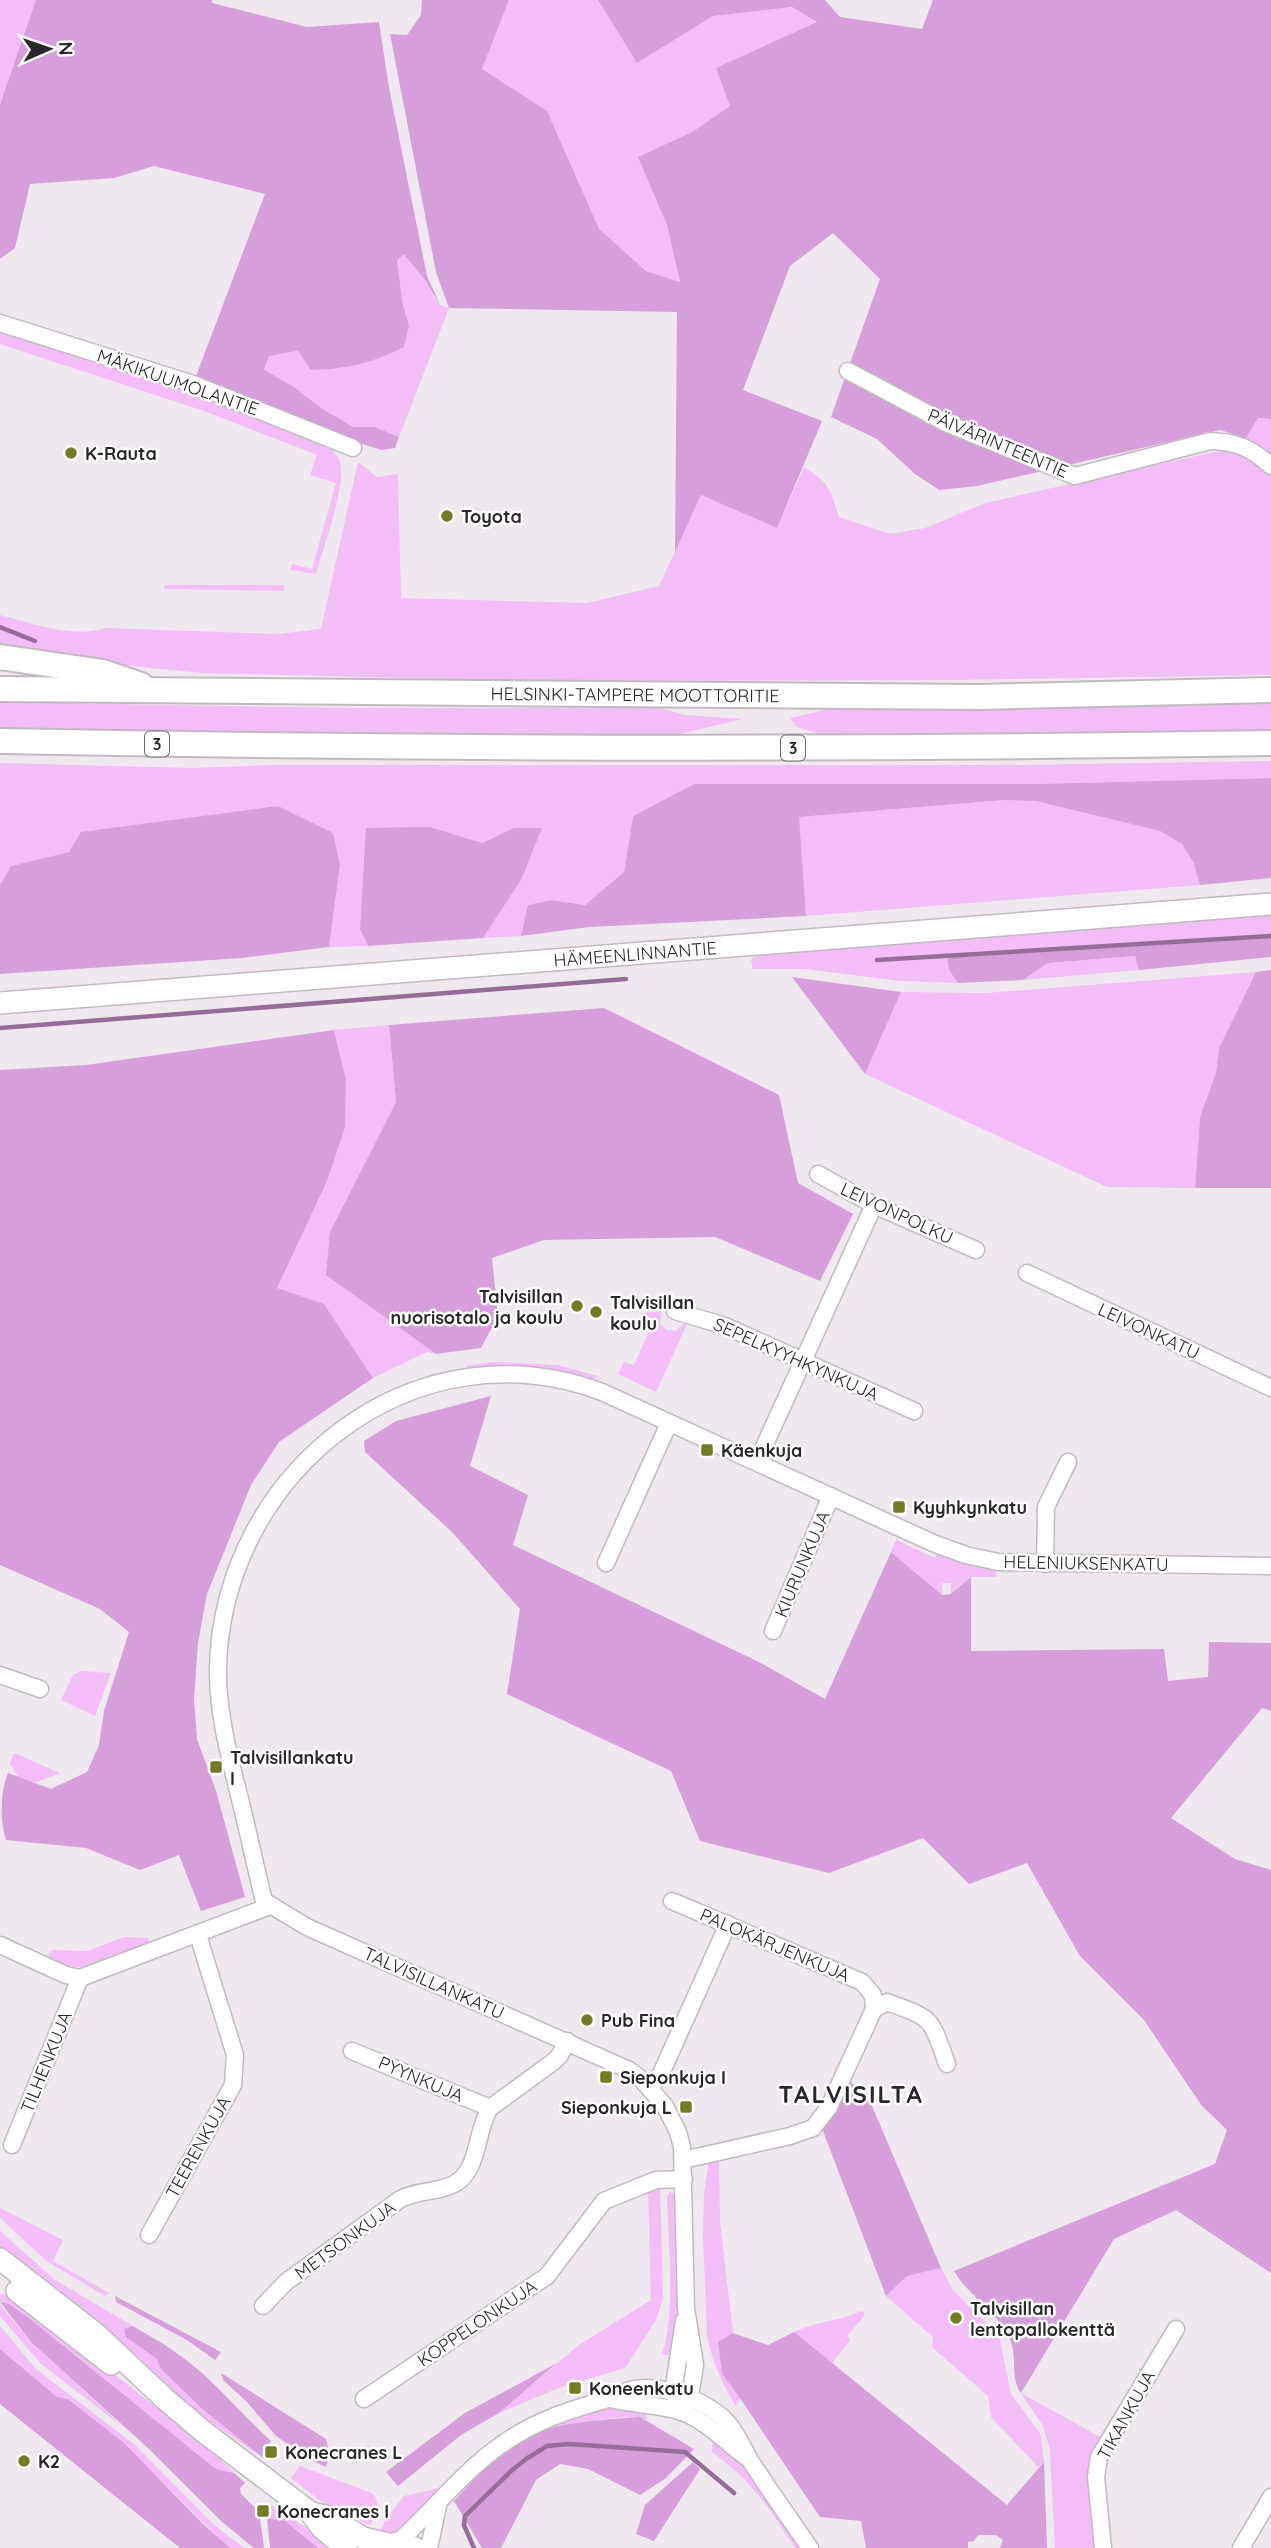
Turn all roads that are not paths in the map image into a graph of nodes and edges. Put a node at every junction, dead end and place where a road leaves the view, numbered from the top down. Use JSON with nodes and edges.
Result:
{"nodes":[{"id":1,"x":0,"y":323,"type":"edge"},
{"id":2,"x":848,"y":371,"type":"dead end"},
{"id":3,"x":353,"y":448,"type":"dead end"},
{"id":4,"x":1271,"y":466,"type":"edge"},
{"id":5,"x":0,"y":657,"type":"edge"},
{"id":6,"x":0,"y":689,"type":"edge"},
{"id":7,"x":1271,"y":690,"type":"edge"},
{"id":8,"x":162,"y":692,"type":"junction"},
{"id":9,"x":0,"y":741,"type":"edge"},
{"id":10,"x":1271,"y":743,"type":"edge"},
{"id":11,"x":1271,"y":904,"type":"edge"},
{"id":12,"x":0,"y":1003,"type":"edge"},
{"id":13,"x":818,"y":1174,"type":"dead end"},
{"id":14,"x":874,"y":1205,"type":"junction"},
{"id":15,"x":976,"y":1250,"type":"dead end"},
{"id":16,"x":1027,"y":1273,"type":"dead end"},
{"id":17,"x":675,"y":1311,"type":"dead end"},
{"id":18,"x":803,"y":1362,"type":"junction"},
{"id":19,"x":1271,"y":1388,"type":"edge"},
{"id":20,"x":914,"y":1411,"type":"dead end"},
{"id":21,"x":669,"y":1423,"type":"junction"},
{"id":22,"x":757,"y":1462,"type":"junction"},
{"id":23,"x":1068,"y":1462,"type":"dead end"},
{"id":24,"x":831,"y":1496,"type":"junction"},
{"id":25,"x":606,"y":1563,"type":"dead end"},
{"id":26,"x":1045,"y":1564,"type":"junction"},
{"id":27,"x":1271,"y":1566,"type":"edge"},
{"id":28,"x":773,"y":1631,"type":"dead end"},
{"id":29,"x":0,"y":1675,"type":"edge"},
{"id":30,"x":40,"y":1689,"type":"dead end"},
{"id":31,"x":672,"y":1901,"type":"dead end"},
{"id":32,"x":270,"y":1906,"type":"junction"},
{"id":33,"x":727,"y":1924,"type":"junction"},
{"id":34,"x":198,"y":1935,"type":"junction"},
{"id":35,"x":0,"y":1945,"type":"edge"},
{"id":36,"x":80,"y":1978,"type":"junction"},
{"id":37,"x":873,"y":2002,"type":"junction"},
{"id":38,"x":567,"y":2041,"type":"junction"},
{"id":39,"x":352,"y":2051,"type":"dead end"},
{"id":40,"x":947,"y":2064,"type":"dead end"},
{"id":41,"x":649,"y":2087,"type":"junction"},
{"id":42,"x":490,"y":2108,"type":"junction"},
{"id":43,"x":12,"y":2145,"type":"dead end"},
{"id":44,"x":684,"y":2160,"type":"junction"},
{"id":45,"x":684,"y":2179,"type":"junction"},
{"id":46,"x":149,"y":2235,"type":"dead end"},
{"id":47,"x":0,"y":2259,"type":"edge"},
{"id":48,"x":0,"y":2277,"type":"edge"},
{"id":49,"x":263,"y":2306,"type":"dead end"},
{"id":50,"x":686,"y":2308,"type":"junction"},
{"id":51,"x":1175,"y":2329,"type":"dead end"},
{"id":52,"x":673,"y":2392,"type":"junction"},
{"id":53,"x":165,"y":2399,"type":"junction"},
{"id":54,"x":364,"y":2399,"type":"dead end"},
{"id":55,"x":611,"y":2399,"type":"junction"},
{"id":56,"x":686,"y":2404,"type":"junction"},
{"id":57,"x":1271,"y":2497,"type":"edge"},
{"id":58,"x":439,"y":2504,"type":"junction"},
{"id":59,"x":311,"y":2513,"type":"junction"},
{"id":60,"x":395,"y":2546,"type":"edge"},
{"id":61,"x":346,"y":2548,"type":"edge"},
{"id":62,"x":429,"y":2548,"type":"edge"},
{"id":63,"x":810,"y":2548,"type":"edge"},
{"id":64,"x":1103,"y":2548,"type":"edge"},
{"id":65,"x":1241,"y":2548,"type":"edge"}],
"edges":[{"from":1,"to":3,"type":"street","name":"MÄKIKUUMOLANTIE"},
{"from":2,"to":4,"type":"street","name":"PÄIVÄRINTEENTIE"},
{"from":5,"to":8,"type":"highway"},
{"from":6,"to":8,"type":"highway","name":"HELSINKI-TAMPERE MOOTTORITIE"},
{"from":7,"to":8,"type":"highway","name":"HELSINKI-TAMPERE MOOTTORITIE"},
{"from":9,"to":10,"type":"highway","number":"3"},
{"from":11,"to":12,"type":"main road","name":"HÄMEENLINNANTIE"},
{"from":13,"to":14,"type":"street","name":"LEIVONPOLKU"},
{"from":14,"to":15,"type":"street","name":"LEIVONPOLKU"},
{"from":14,"to":18,"type":"street"},
{"from":16,"to":19,"type":"street","name":"LEIVONKATU"},
{"from":17,"to":18,"type":"street","name":"SEPELKYYHKYNKUJA"},
{"from":18,"to":20,"type":"street","name":"SEPELKYYHKYNKUJA"},
{"from":18,"to":22,"type":"street"},
{"from":21,"to":22,"type":"street","name":"HELENIUKSENKATU"},
{"from":21,"to":25,"type":"street"},
{"from":21,"to":32,"type":"street","name":"HELENIUKSENKATU"},
{"from":22,"to":24,"type":"street","name":"HELENIUKSENKATU"},
{"from":23,"to":26,"type":"street"},
{"from":24,"to":26,"type":"street","name":"HELENIUKSENKATU"},
{"from":24,"to":28,"type":"street","name":"KIURUNKUJA"},
{"from":26,"to":27,"type":"street","name":"HELENIUKSENKATU"},
{"from":29,"to":30,"type":"street"},
{"from":31,"to":33,"type":"street","name":"PALOKÄRJENKUJA"},
{"from":32,"to":34,"type":"street"},
{"from":32,"to":38,"type":"street","name":"TALVISILLANKATU"},
{"from":33,"to":37,"type":"street","name":"PALOKÄRJENKUJA"},
{"from":33,"to":41,"type":"street"},
{"from":34,"to":36,"type":"street"},
{"from":34,"to":46,"type":"street","name":"TEERENKUJA"},
{"from":35,"to":36,"type":"street"},
{"from":36,"to":43,"type":"street","name":"TILHENKUJA"},
{"from":37,"to":40,"type":"street"},
{"from":37,"to":44,"type":"street"},
{"from":38,"to":41,"type":"street","name":"TALVISILLANKATU"},
{"from":38,"to":42,"type":"street"},
{"from":39,"to":42,"type":"street","name":"PYYNKUJA"},
{"from":41,"to":44,"type":"street","name":"TALVISILLANKATU"},
{"from":42,"to":49,"type":"street","name":"METSONKUJA"},
{"from":44,"to":45,"type":"street","name":"TALVISILLANKATU"},
{"from":45,"to":50,"type":"street","name":"TALVISILLANKATU"},
{"from":45,"to":54,"type":"street","name":"KOPPELONKUJA"},
{"from":47,"to":53,"type":"main road"},
{"from":48,"to":53,"type":"main road"},
{"from":50,"to":52,"type":"street","name":"TALVISILLANKATU"},
{"from":50,"to":56,"type":"street","name":"TALVISILLANKATU"},
{"from":51,"to":64,"type":"street","name":"TIKANKUJA"},
{"from":52,"to":55,"type":"street"},
{"from":52,"to":56,"type":"street"},
{"from":53,"to":59,"type":"main road"},
{"from":55,"to":56,"type":"street"},
{"from":55,"to":58,"type":"street"},
{"from":56,"to":63,"type":"street"},
{"from":57,"to":65,"type":"street"},
{"from":58,"to":60,"type":"street"},
{"from":58,"to":62,"type":"street"},
{"from":59,"to":60,"type":"main road"},
{"from":59,"to":61,"type":"main road"}]}
